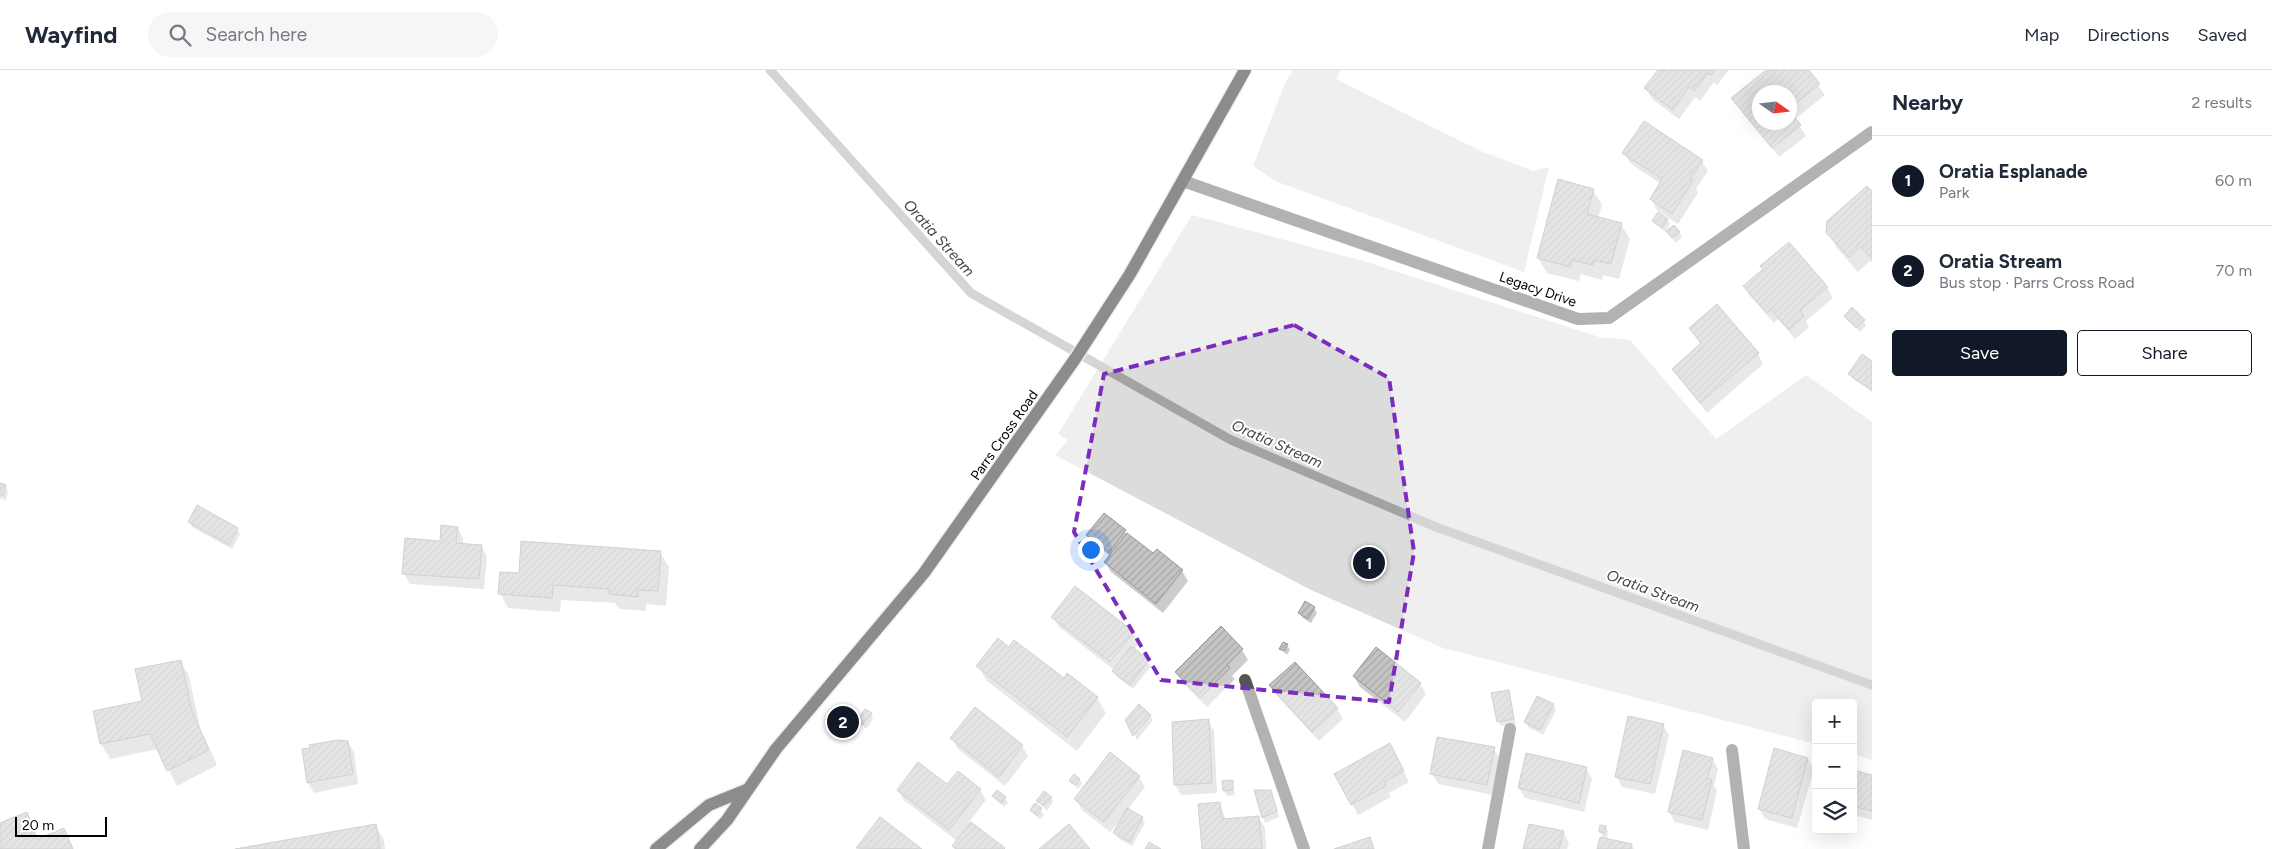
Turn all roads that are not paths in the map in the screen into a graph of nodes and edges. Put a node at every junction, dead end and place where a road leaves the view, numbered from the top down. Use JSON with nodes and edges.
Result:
{"nodes":[{"id":1,"x":1245,"y":70,"type":"edge"},
{"id":2,"x":1872,"y":132,"type":"edge"},
{"id":3,"x":1182,"y":181,"type":"junction"},
{"id":4,"x":1245,"y":680,"type":"dead end"},
{"id":5,"x":1510,"y":729,"type":"dead end"},
{"id":6,"x":1732,"y":750,"type":"dead end"},
{"id":7,"x":746,"y":790,"type":"junction"},
{"id":8,"x":656,"y":849,"type":"edge"},
{"id":9,"x":700,"y":849,"type":"edge"},
{"id":10,"x":1304,"y":849,"type":"edge"},
{"id":11,"x":1488,"y":849,"type":"edge"},
{"id":12,"x":1744,"y":849,"type":"edge"}],
"edges":[{"from":1,"to":3,"type":"main road","name":"Parrs Cross Road"},
{"from":2,"to":3,"type":"street","name":"Legacy Drive"},
{"from":3,"to":7,"type":"main road","name":"Parrs Cross Road"},
{"from":4,"to":10,"type":"street"},
{"from":5,"to":11,"type":"street"},
{"from":6,"to":12,"type":"street"},
{"from":7,"to":8,"type":"main road"},
{"from":7,"to":9,"type":"main road","name":"Parrs Cross Road"}]}
